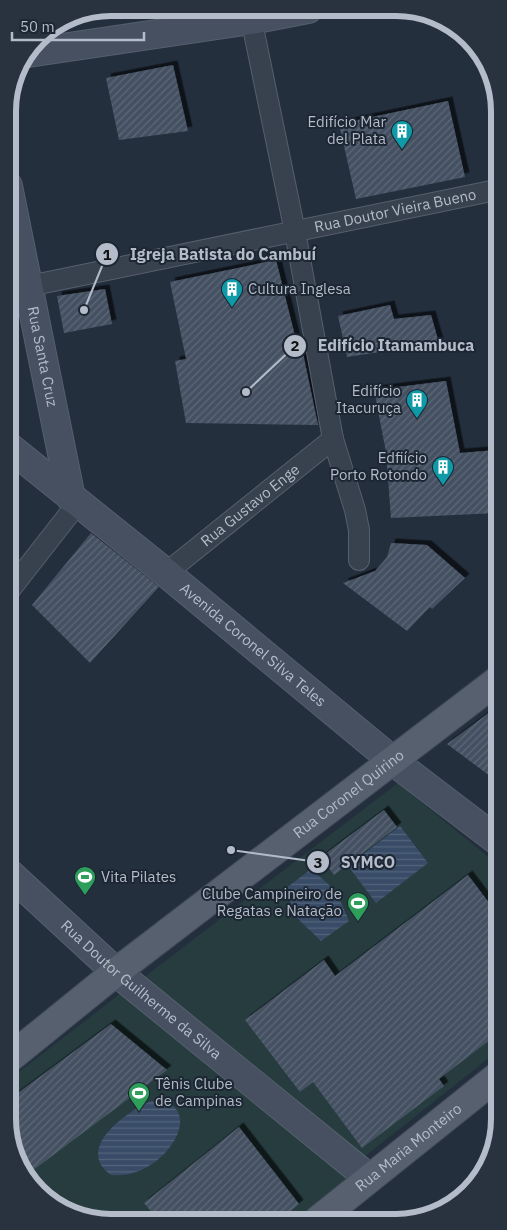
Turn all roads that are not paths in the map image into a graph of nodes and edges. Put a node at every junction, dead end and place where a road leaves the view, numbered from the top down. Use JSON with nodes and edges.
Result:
{"nodes":[{"id":1,"x":239,"y":16,"type":"edge"},
{"id":2,"x":250,"y":16,"type":"edge"},
{"id":3,"x":38,"y":51,"type":"edge"},
{"id":4,"x":491,"y":191,"type":"edge"},
{"id":5,"x":16,"y":224,"type":"edge"},
{"id":6,"x":295,"y":232,"type":"junction"},
{"id":7,"x":29,"y":286,"type":"junction"},
{"id":8,"x":334,"y":439,"type":"junction"},
{"id":9,"x":16,"y":453,"type":"edge"},
{"id":10,"x":74,"y":501,"type":"junction"},
{"id":11,"x":359,"y":560,"type":"dead end"},
{"id":12,"x":166,"y":573,"type":"junction"},
{"id":13,"x":16,"y":581,"type":"edge"},
{"id":14,"x":491,"y":685,"type":"edge"},
{"id":15,"x":393,"y":761,"type":"junction"},
{"id":16,"x":491,"y":836,"type":"edge"},
{"id":17,"x":16,"y":880,"type":"edge"},
{"id":18,"x":116,"y":972,"type":"junction"},
{"id":19,"x":16,"y":1053,"type":"edge"},
{"id":20,"x":491,"y":1081,"type":"edge"},
{"id":21,"x":369,"y":1178,"type":"junction"},
{"id":22,"x":325,"y":1214,"type":"edge"}],
"edges":[{"from":1,"to":3,"type":"main road"},
{"from":2,"to":6,"type":"street"},
{"from":4,"to":6,"type":"street","name":"Rua Doutor Vieira Bueno"},
{"from":5,"to":7,"type":"main road","name":"Rua Santa Cruz"},
{"from":6,"to":7,"type":"street","name":"Rua Doutor Vieira Bueno"},
{"from":6,"to":8,"type":"street"},
{"from":7,"to":10,"type":"main road","name":"Rua Santa Cruz"},
{"from":8,"to":11,"type":"street"},
{"from":8,"to":12,"type":"street","name":"Rua Gustavo Enge"},
{"from":9,"to":10,"type":"main road","name":"Avenida Coronel Silva Teles"},
{"from":10,"to":12,"type":"main road","name":"Avenida Coronel Silva Teles"},
{"from":10,"to":13,"type":"street"},
{"from":12,"to":15,"type":"main road","name":"Avenida Coronel Silva Teles"},
{"from":14,"to":15,"type":"main road","name":"Rua Coronel Quirino"},
{"from":15,"to":16,"type":"main road","name":"Avenida Coronel Silva Teles"},
{"from":15,"to":18,"type":"main road","name":"Rua Coronel Quirino"},
{"from":17,"to":18,"type":"main road","name":"Rua Doutor Guilherme da Silva"},
{"from":18,"to":19,"type":"main road","name":"Rua Coronel Quirino"},
{"from":18,"to":21,"type":"main road","name":"Rua Doutor Guilherme da Silva"},
{"from":20,"to":21,"type":"main road","name":"Rua Maria Monteiro"},
{"from":21,"to":22,"type":"main road","name":"Rua Maria Monteiro"}]}
